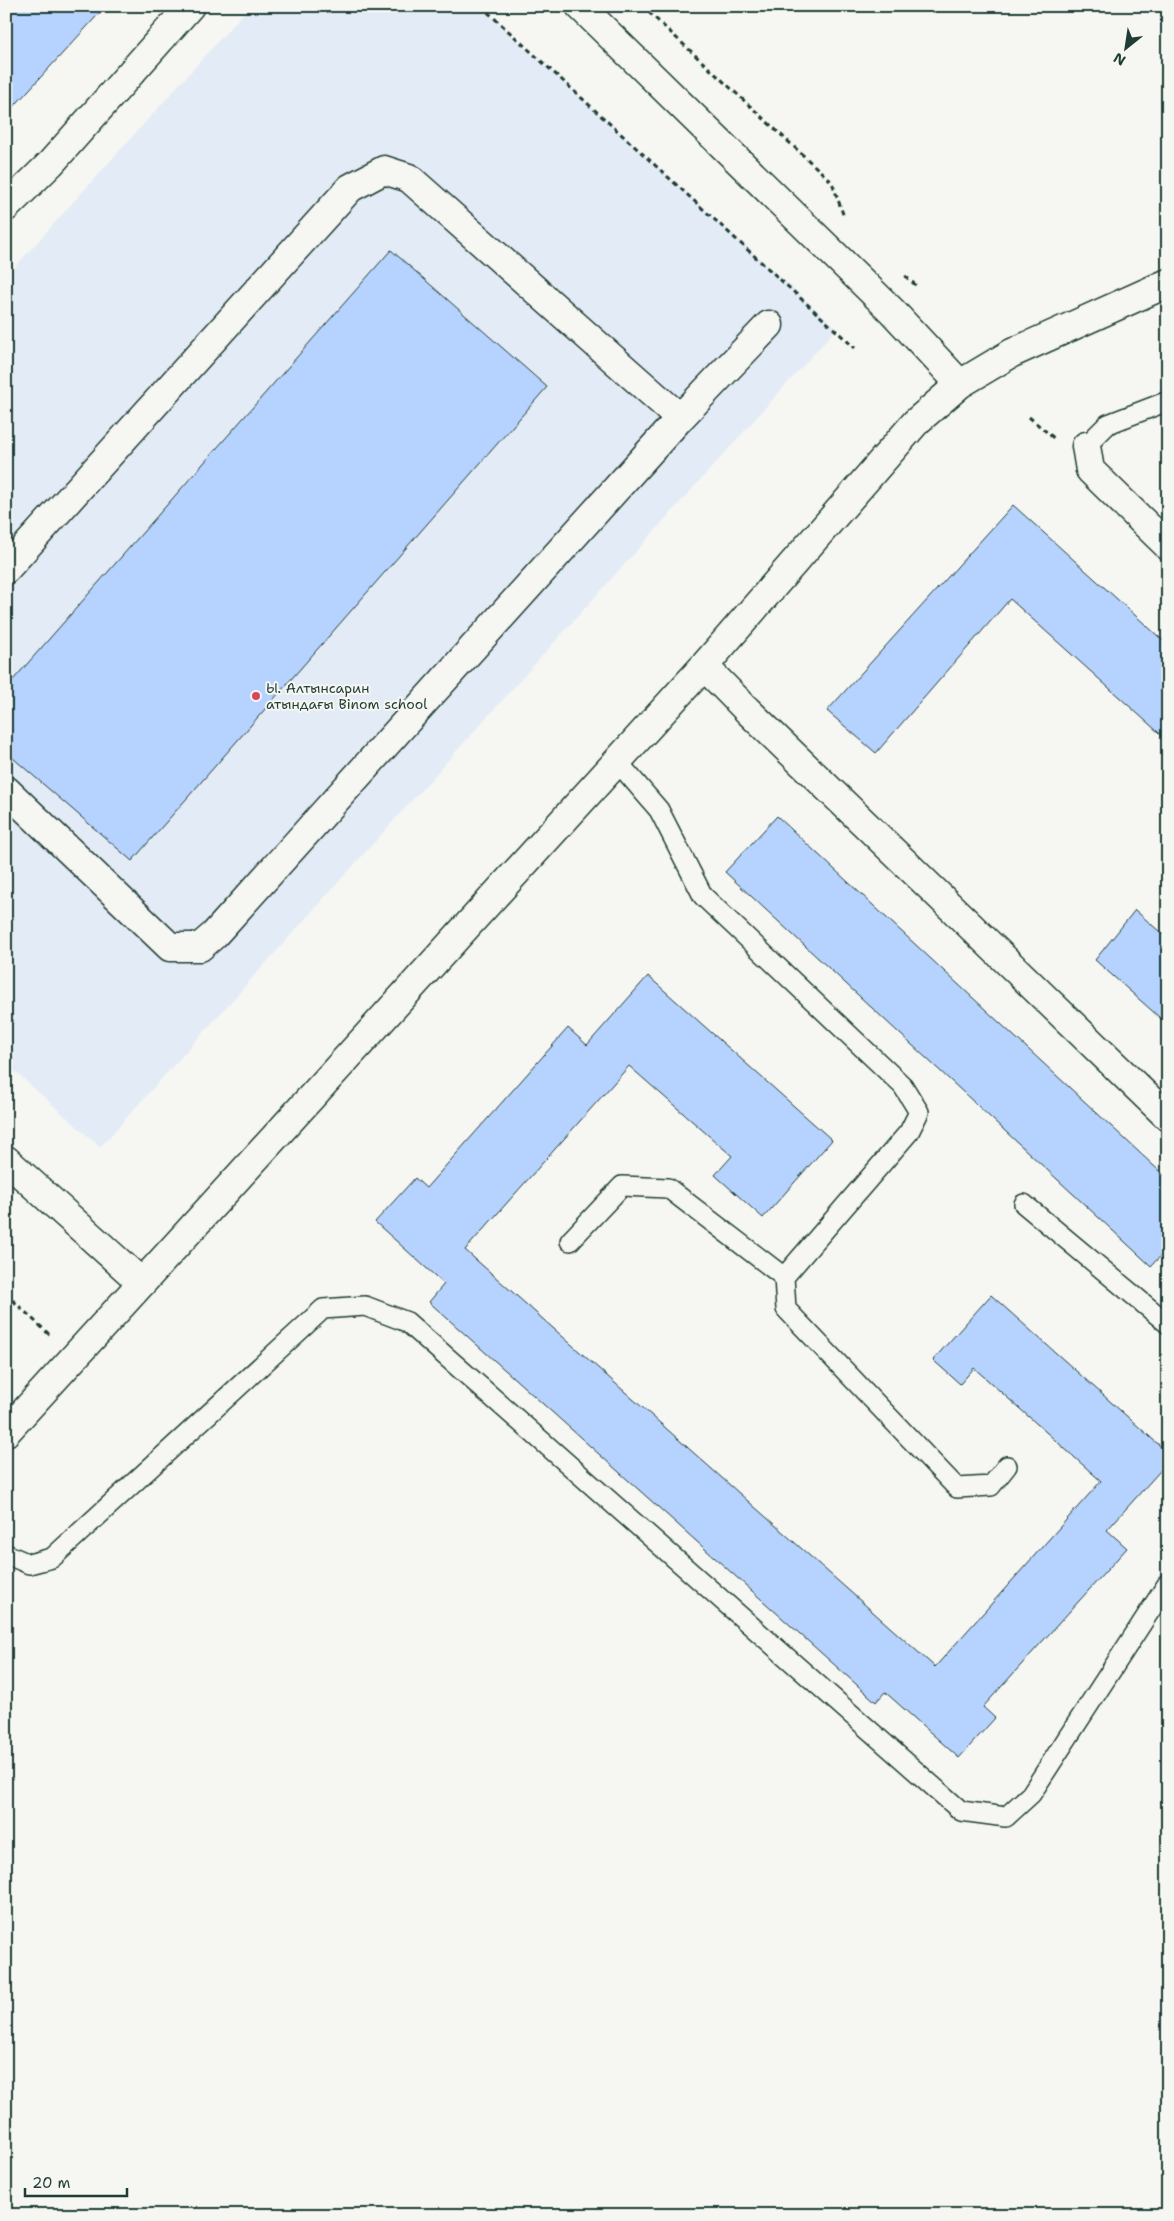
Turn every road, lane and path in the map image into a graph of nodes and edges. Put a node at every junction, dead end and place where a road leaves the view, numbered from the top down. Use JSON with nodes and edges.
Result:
{"nodes":[{"id":1,"x":190,"y":6,"type":"edge"},
{"id":2,"x":481,"y":6,"type":"edge"},
{"id":3,"x":580,"y":6,"type":"edge"},
{"id":4,"x":642,"y":6,"type":"edge"},
{"id":5,"x":6,"y":207,"type":"edge"},
{"id":6,"x":847,"y":226,"type":"dead end"},
{"id":7,"x":904,"y":275,"type":"dead end"},
{"id":8,"x":1168,"y":283,"type":"edge"},
{"id":9,"x":918,"y":287,"type":"dead end"},
{"id":10,"x":769,"y":324,"type":"dead end"},
{"id":11,"x":855,"y":348,"type":"dead end"},
{"id":12,"x":960,"y":384,"type":"junction"},
{"id":13,"x":1168,"y":401,"type":"edge"},
{"id":14,"x":680,"y":418,"type":"junction"},
{"id":15,"x":1086,"y":446,"type":"joint"},
{"id":16,"x":1168,"y":546,"type":"edge"},
{"id":17,"x":6,"y":569,"type":"edge"},
{"id":18,"x":704,"y":666,"type":"junction"},
{"id":19,"x":617,"y":762,"type":"junction"},
{"id":20,"x":6,"y":790,"type":"edge"},
{"id":21,"x":1168,"y":1117,"type":"edge"},
{"id":22,"x":6,"y":1160,"type":"edge"},
{"id":23,"x":1024,"y":1204,"type":"dead end"},
{"id":24,"x":570,"y":1241,"type":"dead end"},
{"id":25,"x":784,"y":1277,"type":"junction"},
{"id":26,"x":142,"y":1284,"type":"junction"},
{"id":27,"x":6,"y":1294,"type":"edge"},
{"id":28,"x":1168,"y":1324,"type":"edge"},
{"id":29,"x":74,"y":1358,"type":"junction"},
{"id":30,"x":6,"y":1432,"type":"edge"},
{"id":31,"x":1007,"y":1466,"type":"dead end"},
{"id":32,"x":6,"y":1554,"type":"edge"},
{"id":33,"x":1168,"y":1583,"type":"edge"}],
"edges":[{"from":1,"to":5,"type":"street"},
{"from":2,"to":11,"type":"path"},
{"from":3,"to":12,"type":"street"},
{"from":4,"to":6,"type":"path"},
{"from":7,"to":9,"type":"path"},
{"from":8,"to":12,"type":"street"},
{"from":10,"to":14,"type":"street"},
{"from":12,"to":18,"type":"street"},
{"from":13,"to":15,"type":"lane"},
{"from":14,"to":17,"type":"street"},
{"from":14,"to":20,"type":"street"},
{"from":15,"to":16,"type":"street"},
{"from":18,"to":19,"type":"street"},
{"from":18,"to":21,"type":"street"},
{"from":19,"to":25,"type":"lane"},
{"from":19,"to":26,"type":"street"},
{"from":22,"to":26,"type":"street"},
{"from":23,"to":28,"type":"lane"},
{"from":24,"to":25,"type":"lane"},
{"from":25,"to":31,"type":"lane"},
{"from":26,"to":29,"type":"street"},
{"from":27,"to":29,"type":"path"},
{"from":29,"to":30,"type":"street"},
{"from":32,"to":33,"type":"lane"}]}
